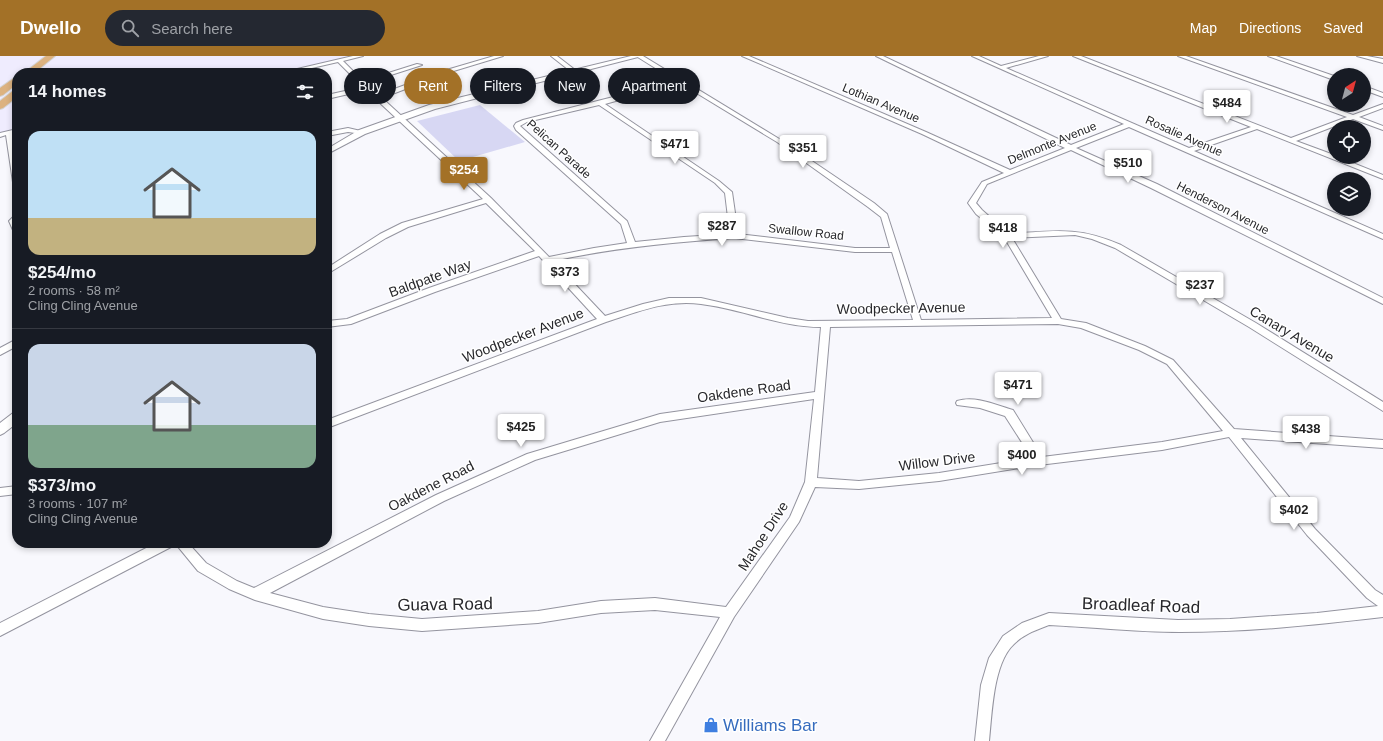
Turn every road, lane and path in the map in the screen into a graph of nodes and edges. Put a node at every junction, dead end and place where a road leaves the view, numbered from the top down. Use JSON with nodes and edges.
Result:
{"nodes":[{"id":1,"x":44,"y":56,"type":"edge"},
{"id":2,"x":51,"y":56,"type":"edge"},
{"id":3,"x":58,"y":56,"type":"edge"},
{"id":4,"x":360,"y":56,"type":"edge"},
{"id":5,"x":500,"y":56,"type":"edge"},
{"id":6,"x":554,"y":56,"type":"edge"},
{"id":7,"x":639,"y":56,"type":"edge"},
{"id":8,"x":745,"y":56,"type":"edge"},
{"id":9,"x":878,"y":56,"type":"edge"},
{"id":10,"x":975,"y":56,"type":"edge"},
{"id":11,"x":1045,"y":56,"type":"edge"},
{"id":12,"x":1076,"y":56,"type":"edge"},
{"id":13,"x":1180,"y":56,"type":"edge"},
{"id":14,"x":1271,"y":56,"type":"edge"},
{"id":15,"x":1360,"y":56,"type":"edge"},
{"id":16,"x":340,"y":61,"type":"junction"},
{"id":17,"x":1383,"y":61,"type":"edge"},
{"id":18,"x":398,"y":65,"type":"dead end"},
{"id":19,"x":419,"y":65,"type":"dead end"},
{"id":20,"x":1002,"y":67,"type":"junction"},
{"id":21,"x":30,"y":68,"type":"edge"},
{"id":22,"x":35,"y":68,"type":"edge"},
{"id":23,"x":45,"y":68,"type":"edge"},
{"id":24,"x":307,"y":68,"type":"edge"},
{"id":25,"x":347,"y":68,"type":"edge"},
{"id":26,"x":405,"y":68,"type":"edge"},
{"id":27,"x":410,"y":68,"type":"edge"},
{"id":28,"x":570,"y":68,"type":"edge"},
{"id":29,"x":595,"y":68,"type":"edge"},
{"id":30,"x":660,"y":68,"type":"edge"},
{"id":31,"x":1327,"y":76,"type":"edge"},
{"id":32,"x":544,"y":81,"type":"edge"},
{"id":33,"x":12,"y":83,"type":"edge"},
{"id":34,"x":344,"y":91,"type":"edge"},
{"id":35,"x":396,"y":91,"type":"edge"},
{"id":36,"x":1371,"y":91,"type":"edge"},
{"id":37,"x":700,"y":92,"type":"edge"},
{"id":38,"x":0,"y":93,"type":"edge"},
{"id":39,"x":332,"y":95,"type":"edge"},
{"id":40,"x":1383,"y":95,"type":"edge"},
{"id":41,"x":12,"y":96,"type":"edge"},
{"id":42,"x":608,"y":102,"type":"edge"},
{"id":43,"x":384,"y":104,"type":"edge"},
{"id":44,"x":600,"y":104,"type":"junction"},
{"id":45,"x":0,"y":106,"type":"edge"},
{"id":46,"x":1383,"y":106,"type":"edge"},
{"id":47,"x":1352,"y":116,"type":"junction"},
{"id":48,"x":399,"y":118,"type":"junction"},
{"id":49,"x":1130,"y":124,"type":"junction"},
{"id":50,"x":1258,"y":127,"type":"junction"},
{"id":51,"x":1383,"y":128,"type":"edge"},
{"id":52,"x":12,"y":132,"type":"edge"},
{"id":53,"x":362,"y":132,"type":"junction"},
{"id":54,"x":9,"y":133,"type":"junction"},
{"id":55,"x":332,"y":133,"type":"edge"},
{"id":56,"x":0,"y":134,"type":"edge"},
{"id":57,"x":1292,"y":140,"type":"junction"},
{"id":58,"x":1069,"y":147,"type":"junction"},
{"id":59,"x":332,"y":149,"type":"edge"},
{"id":60,"x":12,"y":150,"type":"edge"},
{"id":61,"x":1190,"y":150,"type":"junction"},
{"id":62,"x":1008,"y":172,"type":"junction"},
{"id":63,"x":1383,"y":177,"type":"edge"},
{"id":64,"x":487,"y":200,"type":"junction"},
{"id":65,"x":734,"y":236,"type":"junction"},
{"id":66,"x":1007,"y":236,"type":"junction"},
{"id":67,"x":1383,"y":237,"type":"edge"},
{"id":68,"x":632,"y":245,"type":"junction"},
{"id":69,"x":895,"y":250,"type":"junction"},
{"id":70,"x":541,"y":252,"type":"junction"},
{"id":71,"x":548,"y":260,"type":"junction"},
{"id":72,"x":332,"y":269,"type":"edge"},
{"id":73,"x":1383,"y":301,"type":"edge"},
{"id":74,"x":603,"y":320,"type":"junction"},
{"id":75,"x":1058,"y":321,"type":"junction"},
{"id":76,"x":918,"y":322,"type":"junction"},
{"id":77,"x":332,"y":324,"type":"edge"},
{"id":78,"x":826,"y":325,"type":"junction"},
{"id":79,"x":12,"y":345,"type":"edge"},
{"id":80,"x":0,"y":352,"type":"edge"},
{"id":81,"x":819,"y":395,"type":"junction"},
{"id":82,"x":962,"y":403,"type":"dead end"},
{"id":83,"x":1383,"y":407,"type":"edge"},
{"id":84,"x":12,"y":420,"type":"edge"},
{"id":85,"x":332,"y":422,"type":"edge"},
{"id":86,"x":0,"y":430,"type":"edge"},
{"id":87,"x":1231,"y":433,"type":"junction"},
{"id":88,"x":1383,"y":444,"type":"edge"},
{"id":89,"x":1039,"y":461,"type":"junction"},
{"id":90,"x":811,"y":482,"type":"junction"},
{"id":91,"x":12,"y":491,"type":"edge"},
{"id":92,"x":0,"y":492,"type":"edge"},
{"id":93,"x":157,"y":548,"type":"edge"},
{"id":94,"x":185,"y":548,"type":"edge"},
{"id":95,"x":255,"y":594,"type":"junction"},
{"id":96,"x":1383,"y":602,"type":"edge"},
{"id":97,"x":1383,"y":611,"type":"edge"},
{"id":98,"x":729,"y":613,"type":"junction"},
{"id":99,"x":0,"y":630,"type":"edge"},
{"id":100,"x":661,"y":740,"type":"edge"},
{"id":101,"x":982,"y":741,"type":"edge"}],
"edges":[{"from":1,"to":21,"type":"highway"},
{"from":2,"to":22,"type":"highway"},
{"from":3,"to":23,"type":"highway"},
{"from":4,"to":16,"type":"street"},
{"from":5,"to":35,"type":"street"},
{"from":6,"to":28,"type":"street"},
{"from":7,"to":29,"type":"street"},
{"from":7,"to":30,"type":"street"},
{"from":8,"to":62,"type":"street","name":"Lothian Avenue"},
{"from":9,"to":58,"type":"street","name":"Henderson Avenue"},
{"from":10,"to":20,"type":"street","name":"Rosalie Avenue"},
{"from":11,"to":20,"type":"street"},
{"from":12,"to":50,"type":"street"},
{"from":13,"to":47,"type":"street"},
{"from":14,"to":31,"type":"street"},
{"from":15,"to":17,"type":"street"},
{"from":16,"to":24,"type":"street"},
{"from":16,"to":25,"type":"street"},
{"from":18,"to":26,"type":"street"},
{"from":19,"to":27,"type":"street"},
{"from":20,"to":49,"type":"street","name":"Rosalie Avenue"},
{"from":32,"to":48,"type":"street"},
{"from":33,"to":38,"type":"highway"},
{"from":34,"to":39,"type":"street"},
{"from":36,"to":40,"type":"street"},
{"from":37,"to":69,"type":"street"},
{"from":41,"to":45,"type":"highway"},
{"from":42,"to":44,"type":"street","name":"Pelican Parade"},
{"from":43,"to":48,"type":"street"},
{"from":44,"to":65,"type":"street"},
{"from":44,"to":68,"type":"street","name":"Pelican Parade"},
{"from":46,"to":47,"type":"street"},
{"from":47,"to":51,"type":"street"},
{"from":47,"to":57,"type":"street"},
{"from":48,"to":53,"type":"street"},
{"from":48,"to":64,"type":"street"},
{"from":49,"to":58,"type":"street","name":"Delmonte Avenue"},
{"from":49,"to":61,"type":"street","name":"Rosalie Avenue"},
{"from":50,"to":57,"type":"street"},
{"from":50,"to":61,"type":"street"},
{"from":52,"to":54,"type":"street"},
{"from":53,"to":55,"type":"street"},
{"from":53,"to":59,"type":"street"},
{"from":54,"to":56,"type":"street"},
{"from":54,"to":60,"type":"street"},
{"from":57,"to":63,"type":"street"},
{"from":58,"to":62,"type":"street","name":"Delmonte Avenue"},
{"from":58,"to":73,"type":"street","name":"Henderson Avenue"},
{"from":61,"to":67,"type":"street","name":"Rosalie Avenue"},
{"from":62,"to":66,"type":"street","name":"Delmonte Avenue"},
{"from":64,"to":70,"type":"street"},
{"from":64,"to":72,"type":"street"},
{"from":65,"to":68,"type":"street","name":"Swallow Road"},
{"from":65,"to":69,"type":"street","name":"Swallow Road"},
{"from":66,"to":75,"type":"street"},
{"from":66,"to":83,"type":"street","name":"Canary Avenue"},
{"from":68,"to":71,"type":"street","name":"Swallow Road"},
{"from":69,"to":76,"type":"street"},
{"from":70,"to":71,"type":"street"},
{"from":70,"to":77,"type":"street","name":"Baldpate Way"},
{"from":71,"to":74,"type":"street"},
{"from":74,"to":78,"type":"street","name":"Woodpecker Avenue"},
{"from":74,"to":85,"type":"street","name":"Woodpecker Avenue"},
{"from":75,"to":76,"type":"street","name":"Woodpecker Avenue"},
{"from":75,"to":87,"type":"street","name":"Woodpecker Avenue"},
{"from":76,"to":78,"type":"street","name":"Woodpecker Avenue"},
{"from":78,"to":81,"type":"street","name":"Mahoe Drive"},
{"from":79,"to":80,"type":"street"},
{"from":81,"to":90,"type":"street","name":"Mahoe Drive"},
{"from":81,"to":95,"type":"street","name":"Oakdene Road"},
{"from":82,"to":89,"type":"street"},
{"from":84,"to":86,"type":"street"},
{"from":87,"to":88,"type":"street","name":"Willow Drive"},
{"from":87,"to":89,"type":"street","name":"Willow Drive"},
{"from":87,"to":96,"type":"street","name":"Woodpecker Avenue"},
{"from":89,"to":90,"type":"street","name":"Willow Drive"},
{"from":90,"to":98,"type":"street","name":"Mahoe Drive"},
{"from":91,"to":92,"type":"street"},
{"from":93,"to":99,"type":"street"},
{"from":94,"to":95,"type":"street","name":"Guava Road"},
{"from":95,"to":98,"type":"street","name":"Guava Road"},
{"from":97,"to":101,"type":"street","name":"Broadleaf Road"},
{"from":98,"to":100,"type":"street","name":"Mahoe Drive"}]}
